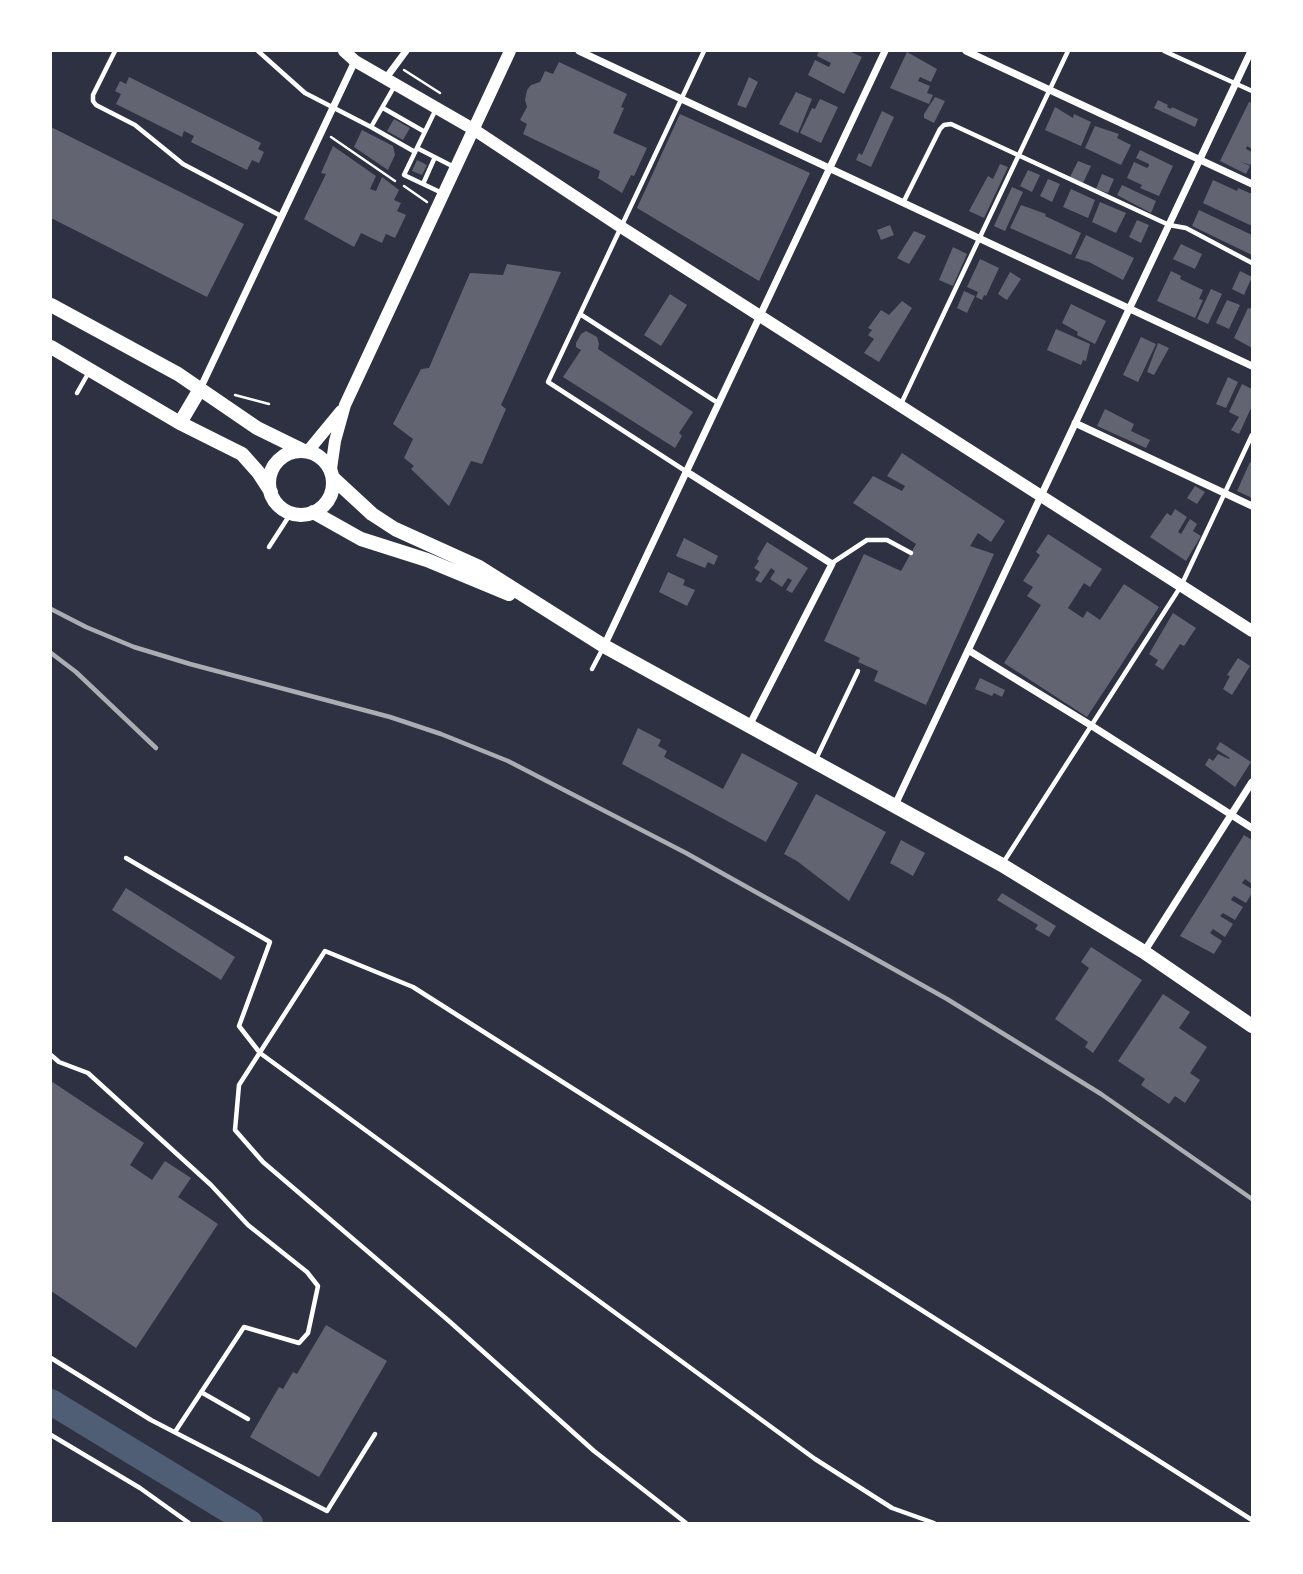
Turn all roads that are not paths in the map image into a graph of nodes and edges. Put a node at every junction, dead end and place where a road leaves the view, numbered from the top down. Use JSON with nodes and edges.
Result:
{"nodes":[{"id":1,"x":114,"y":51,"type":"edge"},
{"id":2,"x":258,"y":51,"type":"edge"},
{"id":3,"x":344,"y":51,"type":"edge"},
{"id":4,"x":406,"y":51,"type":"edge"},
{"id":5,"x":510,"y":51,"type":"edge"},
{"id":6,"x":579,"y":51,"type":"edge"},
{"id":7,"x":704,"y":51,"type":"edge"},
{"id":8,"x":886,"y":51,"type":"edge"},
{"id":9,"x":966,"y":51,"type":"edge"},
{"id":10,"x":1068,"y":51,"type":"edge"},
{"id":11,"x":1164,"y":51,"type":"edge"},
{"id":12,"x":1251,"y":51,"type":"edge"},
{"id":13,"x":355,"y":61,"type":"junction"},
{"id":14,"x":390,"y":81,"type":"junction"},
{"id":15,"x":1236,"y":83,"type":"junction"},
{"id":16,"x":1050,"y":90,"type":"junction"},
{"id":17,"x":1252,"y":91,"type":"edge"},
{"id":18,"x":682,"y":99,"type":"junction"},
{"id":19,"x":333,"y":106,"type":"junction"},
{"id":20,"x":383,"y":108,"type":"junction"},
{"id":21,"x":436,"y":108,"type":"junction"},
{"id":22,"x":371,"y":127,"type":"junction"},
{"id":23,"x":473,"y":129,"type":"junction"},
{"id":24,"x":425,"y":132,"type":"junction"},
{"id":25,"x":416,"y":150,"type":"junction"},
{"id":26,"x":1019,"y":155,"type":"junction"},
{"id":27,"x":435,"y":157,"type":"junction"},
{"id":28,"x":1200,"y":160,"type":"junction"},
{"id":29,"x":455,"y":167,"type":"junction"},
{"id":30,"x":830,"y":168,"type":"junction"},
{"id":31,"x":423,"y":184,"type":"junction"},
{"id":32,"x":1252,"y":184,"type":"edge"},
{"id":33,"x":443,"y":193,"type":"junction"},
{"id":34,"x":904,"y":202,"type":"junction"},
{"id":35,"x":281,"y":216,"type":"junction"},
{"id":36,"x":1169,"y":225,"type":"junction"},
{"id":37,"x":621,"y":227,"type":"junction"},
{"id":38,"x":980,"y":238,"type":"junction"},
{"id":39,"x":1252,"y":263,"type":"edge"},
{"id":40,"x":51,"y":304,"type":"edge"},
{"id":41,"x":1129,"y":308,"type":"junction"},
{"id":42,"x":580,"y":314,"type":"junction"},
{"id":43,"x":761,"y":315,"type":"junction"},
{"id":44,"x":51,"y":347,"type":"edge"},
{"id":45,"x":1252,"y":366,"type":"edge"},
{"id":46,"x":90,"y":371,"type":"junction"},
{"id":47,"x":200,"y":389,"type":"junction"},
{"id":48,"x":78,"y":393,"type":"dead end"},
{"id":49,"x":719,"y":404,"type":"junction"},
{"id":50,"x":345,"y":405,"type":"junction"},
{"id":51,"x":901,"y":405,"type":"junction"},
{"id":52,"x":180,"y":423,"type":"junction"},
{"id":53,"x":1075,"y":423,"type":"junction"},
{"id":54,"x":1252,"y":435,"type":"edge"},
{"id":55,"x":306,"y":451,"type":"junction"},
{"id":56,"x":687,"y":472,"type":"junction"},
{"id":57,"x":332,"y":474,"type":"junction"},
{"id":58,"x":271,"y":492,"type":"junction"},
{"id":59,"x":1225,"y":493,"type":"junction"},
{"id":60,"x":1041,"y":495,"type":"junction"},
{"id":61,"x":1252,"y":506,"type":"edge"},
{"id":62,"x":313,"y":512,"type":"junction"},
{"id":63,"x":291,"y":513,"type":"junction"},
{"id":64,"x":269,"y":547,"type":"dead end"},
{"id":65,"x":911,"y":553,"type":"dead end"},
{"id":66,"x":832,"y":564,"type":"junction"},
{"id":67,"x":1181,"y":586,"type":"junction"},
{"id":68,"x":540,"y":607,"type":"junction"},
{"id":69,"x":1252,"y":631,"type":"edge"},
{"id":70,"x":604,"y":646,"type":"junction"},
{"id":71,"x":968,"y":650,"type":"junction"},
{"id":72,"x":592,"y":669,"type":"dead end"},
{"id":73,"x":858,"y":671,"type":"dead end"},
{"id":74,"x":749,"y":726,"type":"junction"},
{"id":75,"x":1092,"y":726,"type":"junction"},
{"id":76,"x":815,"y":761,"type":"junction"},
{"id":77,"x":1252,"y":782,"type":"edge"},
{"id":78,"x":895,"y":805,"type":"junction"},
{"id":79,"x":1231,"y":815,"type":"junction"},
{"id":80,"x":1252,"y":828,"type":"edge"},
{"id":81,"x":126,"y":858,"type":"dead end"},
{"id":82,"x":1002,"y":864,"type":"junction"},
{"id":83,"x":1143,"y":952,"type":"junction"},
{"id":84,"x":1252,"y":1026,"type":"edge"},
{"id":85,"x":260,"y":1054,"type":"junction"},
{"id":86,"x":51,"y":1055,"type":"edge"},
{"id":87,"x":51,"y":1358,"type":"edge"},
{"id":88,"x":201,"y":1392,"type":"junction"},
{"id":89,"x":248,"y":1419,"type":"dead end"},
{"id":90,"x":175,"y":1432,"type":"junction"},
{"id":91,"x":375,"y":1434,"type":"dead end"},
{"id":92,"x":51,"y":1435,"type":"edge"},
{"id":93,"x":1252,"y":1520,"type":"edge"},
{"id":94,"x":189,"y":1523,"type":"edge"},
{"id":95,"x":686,"y":1523,"type":"edge"},
{"id":96,"x":934,"y":1523,"type":"edge"}],
"edges":[{"from":1,"to":35,"type":"lane"},
{"from":2,"to":19,"type":"lane"},
{"from":3,"to":13,"type":"main road"},
{"from":4,"to":14,"type":"street"},
{"from":5,"to":23,"type":"main road"},
{"from":6,"to":18,"type":"street"},
{"from":7,"to":18,"type":"lane"},
{"from":8,"to":30,"type":"street"},
{"from":9,"to":16,"type":"street"},
{"from":10,"to":16,"type":"lane"},
{"from":11,"to":15,"type":"lane"},
{"from":12,"to":15,"type":"street"},
{"from":13,"to":14,"type":"main road"},
{"from":13,"to":19,"type":"street"},
{"from":14,"to":20,"type":"lane"},
{"from":14,"to":21,"type":"main road"},
{"from":15,"to":17,"type":"lane"},
{"from":15,"to":28,"type":"street"},
{"from":16,"to":26,"type":"lane"},
{"from":16,"to":28,"type":"street"},
{"from":18,"to":30,"type":"street"},
{"from":18,"to":37,"type":"lane"},
{"from":19,"to":22,"type":"lane"},
{"from":19,"to":35,"type":"street"},
{"from":20,"to":22,"type":"lane"},
{"from":20,"to":24,"type":"lane"},
{"from":21,"to":23,"type":"main road"},
{"from":21,"to":24,"type":"lane"},
{"from":22,"to":25,"type":"lane"},
{"from":23,"to":29,"type":"main road"},
{"from":23,"to":37,"type":"main road"},
{"from":24,"to":25,"type":"lane"},
{"from":25,"to":27,"type":"lane"},
{"from":25,"to":31,"type":"lane"},
{"from":26,"to":34,"type":"lane"},
{"from":26,"to":36,"type":"lane"},
{"from":26,"to":38,"type":"lane"},
{"from":27,"to":29,"type":"lane"},
{"from":27,"to":31,"type":"lane"},
{"from":28,"to":32,"type":"street"},
{"from":28,"to":36,"type":"street"},
{"from":29,"to":33,"type":"main road"},
{"from":30,"to":34,"type":"street"},
{"from":30,"to":43,"type":"street"},
{"from":31,"to":33,"type":"lane"},
{"from":33,"to":50,"type":"main road"},
{"from":34,"to":38,"type":"street"},
{"from":35,"to":47,"type":"street"},
{"from":36,"to":39,"type":"lane"},
{"from":36,"to":41,"type":"street"},
{"from":37,"to":42,"type":"lane"},
{"from":37,"to":43,"type":"main road"},
{"from":38,"to":41,"type":"street"},
{"from":38,"to":51,"type":"lane"},
{"from":40,"to":47,"type":"main road"},
{"from":41,"to":45,"type":"street"},
{"from":41,"to":53,"type":"street"},
{"from":42,"to":49,"type":"lane"},
{"from":42,"to":56,"type":"lane"},
{"from":43,"to":49,"type":"street"},
{"from":43,"to":51,"type":"main road"},
{"from":44,"to":46,"type":"main road"},
{"from":46,"to":48,"type":"lane"},
{"from":46,"to":52,"type":"main road"},
{"from":47,"to":52,"type":"main road"},
{"from":47,"to":55,"type":"main road"},
{"from":49,"to":56,"type":"street"},
{"from":50,"to":55,"type":"main road"},
{"from":50,"to":57,"type":"main road"},
{"from":51,"to":60,"type":"main road"},
{"from":52,"to":58,"type":"main road"},
{"from":53,"to":59,"type":"street"},
{"from":53,"to":60,"type":"street"},
{"from":54,"to":59,"type":"lane"},
{"from":55,"to":57,"type":"main road"},
{"from":55,"to":58,"type":"main road"},
{"from":56,"to":66,"type":"street"},
{"from":56,"to":70,"type":"street"},
{"from":57,"to":62,"type":"main road"},
{"from":57,"to":68,"type":"main road"},
{"from":58,"to":63,"type":"main road"},
{"from":59,"to":61,"type":"street"},
{"from":59,"to":67,"type":"lane"},
{"from":60,"to":67,"type":"main road"},
{"from":60,"to":71,"type":"street"},
{"from":62,"to":63,"type":"main road"},
{"from":62,"to":68,"type":"main road"},
{"from":63,"to":64,"type":"lane"},
{"from":65,"to":66,"type":"lane"},
{"from":66,"to":74,"type":"street"},
{"from":67,"to":69,"type":"main road"},
{"from":67,"to":75,"type":"lane"},
{"from":68,"to":70,"type":"main road"},
{"from":70,"to":72,"type":"lane"},
{"from":70,"to":74,"type":"main road"},
{"from":71,"to":75,"type":"street"},
{"from":71,"to":78,"type":"street"},
{"from":73,"to":76,"type":"lane"},
{"from":74,"to":76,"type":"main road"},
{"from":75,"to":79,"type":"street"},
{"from":75,"to":82,"type":"lane"},
{"from":76,"to":78,"type":"main road"},
{"from":77,"to":79,"type":"street"},
{"from":78,"to":82,"type":"main road"},
{"from":79,"to":80,"type":"street"},
{"from":79,"to":83,"type":"street"},
{"from":81,"to":85,"type":"lane"},
{"from":82,"to":83,"type":"main road"},
{"from":83,"to":84,"type":"main road"},
{"from":85,"to":93,"type":"lane"},
{"from":85,"to":95,"type":"lane"},
{"from":85,"to":96,"type":"lane"},
{"from":86,"to":88,"type":"lane"},
{"from":87,"to":90,"type":"lane"},
{"from":88,"to":89,"type":"lane"},
{"from":88,"to":90,"type":"lane"},
{"from":90,"to":91,"type":"lane"},
{"from":92,"to":94,"type":"lane"}]}
